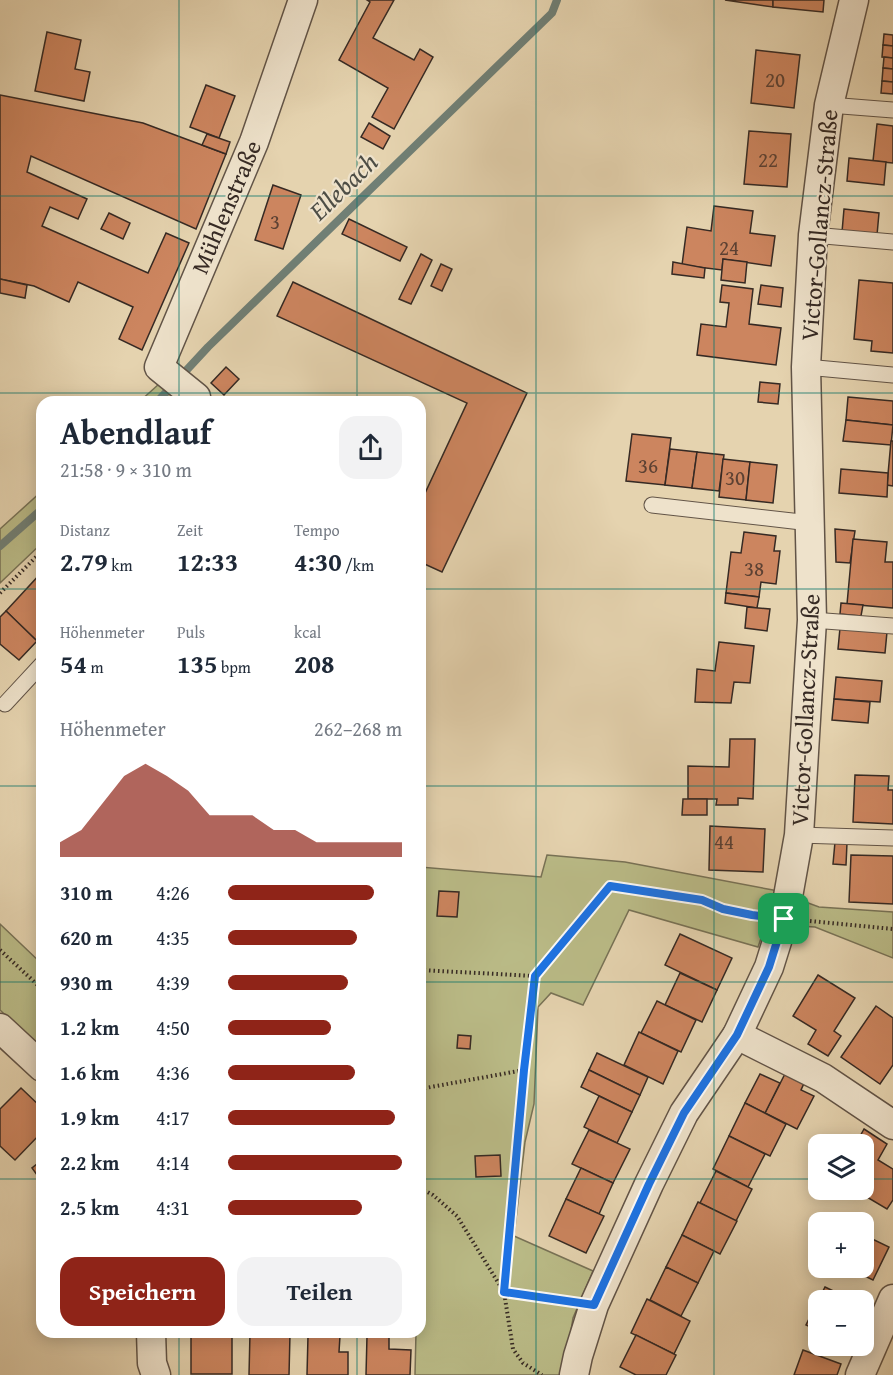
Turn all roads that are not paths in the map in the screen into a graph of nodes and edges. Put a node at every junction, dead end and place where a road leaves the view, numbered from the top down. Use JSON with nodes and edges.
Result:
{"nodes":[{"id":1,"x":303,"y":0,"type":"edge"},
{"id":2,"x":854,"y":0,"type":"edge"},
{"id":3,"x":829,"y":105,"type":"junction"},
{"id":4,"x":893,"y":110,"type":"edge"},
{"id":5,"x":813,"y":235,"type":"junction"},
{"id":6,"x":893,"y":242,"type":"edge"},
{"id":7,"x":806,"y":367,"type":"junction"},
{"id":8,"x":893,"y":375,"type":"edge"},
{"id":9,"x":188,"y":391,"type":"edge"},
{"id":10,"x":652,"y":505,"type":"dead end"},
{"id":11,"x":810,"y":523,"type":"junction"},
{"id":12,"x":812,"y":620,"type":"junction"},
{"id":13,"x":893,"y":626,"type":"edge"},
{"id":14,"x":36,"y":670,"type":"edge"},
{"id":15,"x":5,"y":704,"type":"dead end"},
{"id":16,"x":799,"y":835,"type":"junction"},
{"id":17,"x":893,"y":838,"type":"edge"},
{"id":18,"x":0,"y":1028,"type":"edge"},
{"id":19,"x":737,"y":1035,"type":"junction"},
{"id":20,"x":36,"y":1061,"type":"edge"},
{"id":21,"x":893,"y":1125,"type":"edge"},
{"id":22,"x":893,"y":1299,"type":"edge"},
{"id":23,"x":151,"y":1338,"type":"edge"},
{"id":24,"x":156,"y":1375,"type":"edge"},
{"id":25,"x":574,"y":1375,"type":"edge"},
{"id":26,"x":860,"y":1375,"type":"edge"}],
"edges":[{"from":1,"to":9,"type":"street","name":"Mühlenstraße"},
{"from":2,"to":3,"type":"street","name":"Victor-Gollancz-Straße"},
{"from":3,"to":4,"type":"lane"},
{"from":3,"to":5,"type":"street","name":"Victor-Gollancz-Straße"},
{"from":5,"to":6,"type":"lane"},
{"from":5,"to":7,"type":"street","name":"Victor-Gollancz-Straße"},
{"from":7,"to":8,"type":"lane"},
{"from":7,"to":11,"type":"street","name":"Victor-Gollancz-Straße"},
{"from":10,"to":11,"type":"lane"},
{"from":11,"to":12,"type":"street","name":"Victor-Gollancz-Straße"},
{"from":12,"to":13,"type":"lane"},
{"from":12,"to":16,"type":"street","name":"Victor-Gollancz-Straße"},
{"from":14,"to":15,"type":"lane"},
{"from":16,"to":17,"type":"lane"},
{"from":16,"to":19,"type":"street","name":"Victor-Gollancz-Straße"},
{"from":18,"to":20,"type":"street"},
{"from":19,"to":21,"type":"street"},
{"from":19,"to":25,"type":"street","name":"Victor-Gollancz-Straße"},
{"from":22,"to":26,"type":"street"},
{"from":23,"to":24,"type":"street"}]}
